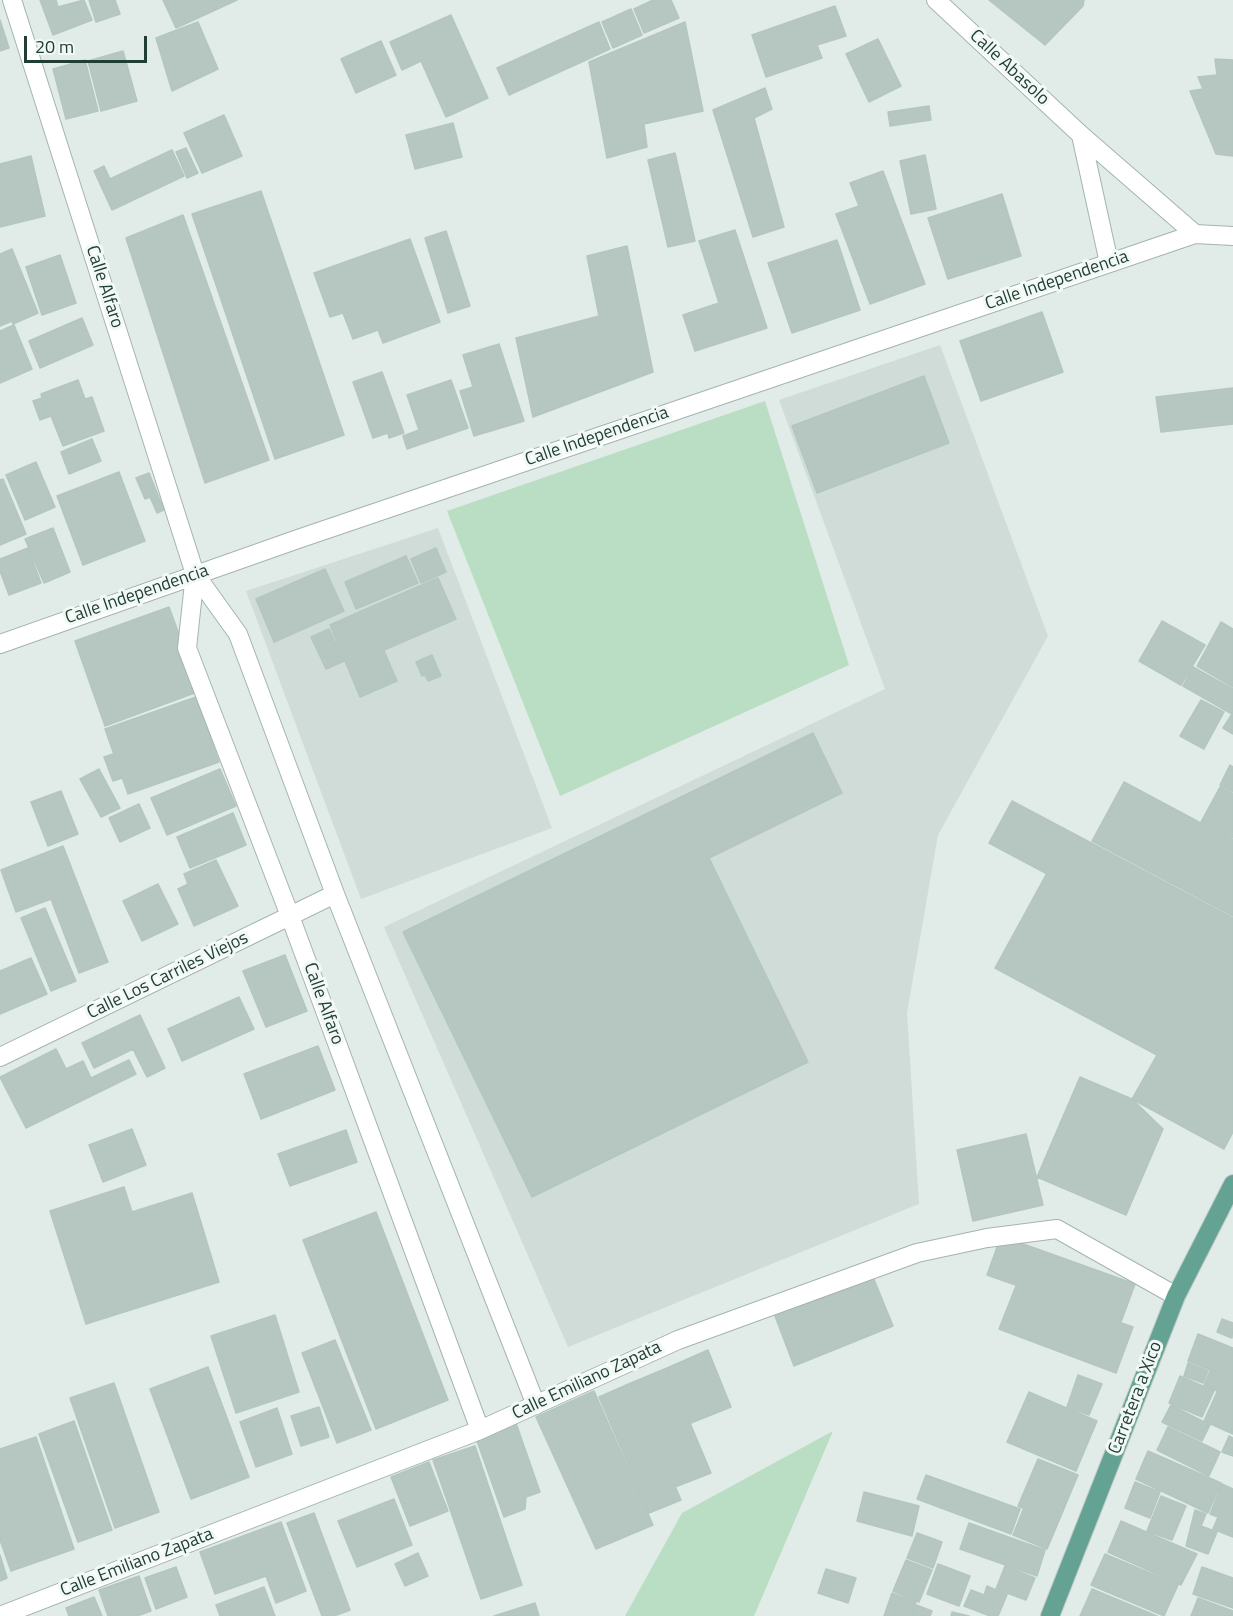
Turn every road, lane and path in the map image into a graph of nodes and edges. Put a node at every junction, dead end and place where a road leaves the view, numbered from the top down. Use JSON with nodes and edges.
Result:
{"nodes":[{"id":1,"x":12,"y":0,"type":"edge"},
{"id":2,"x":936,"y":0,"type":"edge"},
{"id":3,"x":1082,"y":135,"type":"junction"},
{"id":4,"x":1195,"y":234,"type":"junction"},
{"id":5,"x":1233,"y":236,"type":"edge"},
{"id":6,"x":1109,"y":263,"type":"junction"},
{"id":7,"x":195,"y":574,"type":"junction"},
{"id":8,"x":0,"y":644,"type":"edge"},
{"id":9,"x":335,"y":894,"type":"junction"},
{"id":10,"x":290,"y":916,"type":"junction"},
{"id":11,"x":0,"y":1057,"type":"edge"},
{"id":12,"x":1233,"y":1184,"type":"edge"},
{"id":13,"x":1176,"y":1296,"type":"junction"},
{"id":14,"x":536,"y":1405,"type":"junction"},
{"id":15,"x":480,"y":1430,"type":"junction"},
{"id":16,"x":0,"y":1616,"type":"edge"},
{"id":17,"x":1050,"y":1616,"type":"edge"}],
"edges":[{"from":1,"to":7,"type":"street","name":"Calle Alfaro"},
{"from":2,"to":3,"type":"street","name":"Calle Abasolo"},
{"from":3,"to":4,"type":"street","name":"Calle Abasolo"},
{"from":3,"to":6,"type":"street"},
{"from":4,"to":5,"type":"street"},
{"from":4,"to":6,"type":"street","name":"Calle Independencia"},
{"from":6,"to":7,"type":"street","name":"Calle Independencia"},
{"from":7,"to":8,"type":"street","name":"Calle Independencia"},
{"from":7,"to":9,"type":"street","name":"Calle Alfaro"},
{"from":7,"to":10,"type":"street","name":"Calle Alfaro"},
{"from":9,"to":10,"type":"street","name":"Calle Los Carriles Viejos"},
{"from":9,"to":14,"type":"street","name":"Calle Alfaro"},
{"from":10,"to":11,"type":"street","name":"Calle Los Carriles Viejos"},
{"from":10,"to":15,"type":"street","name":"Calle Alfaro"},
{"from":12,"to":13,"type":"main road","name":"Carretera a Xico"},
{"from":13,"to":14,"type":"street","name":"Calle Emiliano Zapata"},
{"from":13,"to":17,"type":"main road","name":"Carretera a Xico"},
{"from":14,"to":15,"type":"street","name":"Calle Emiliano Zapata"},
{"from":15,"to":16,"type":"street","name":"Calle Emiliano Zapata"}]}
